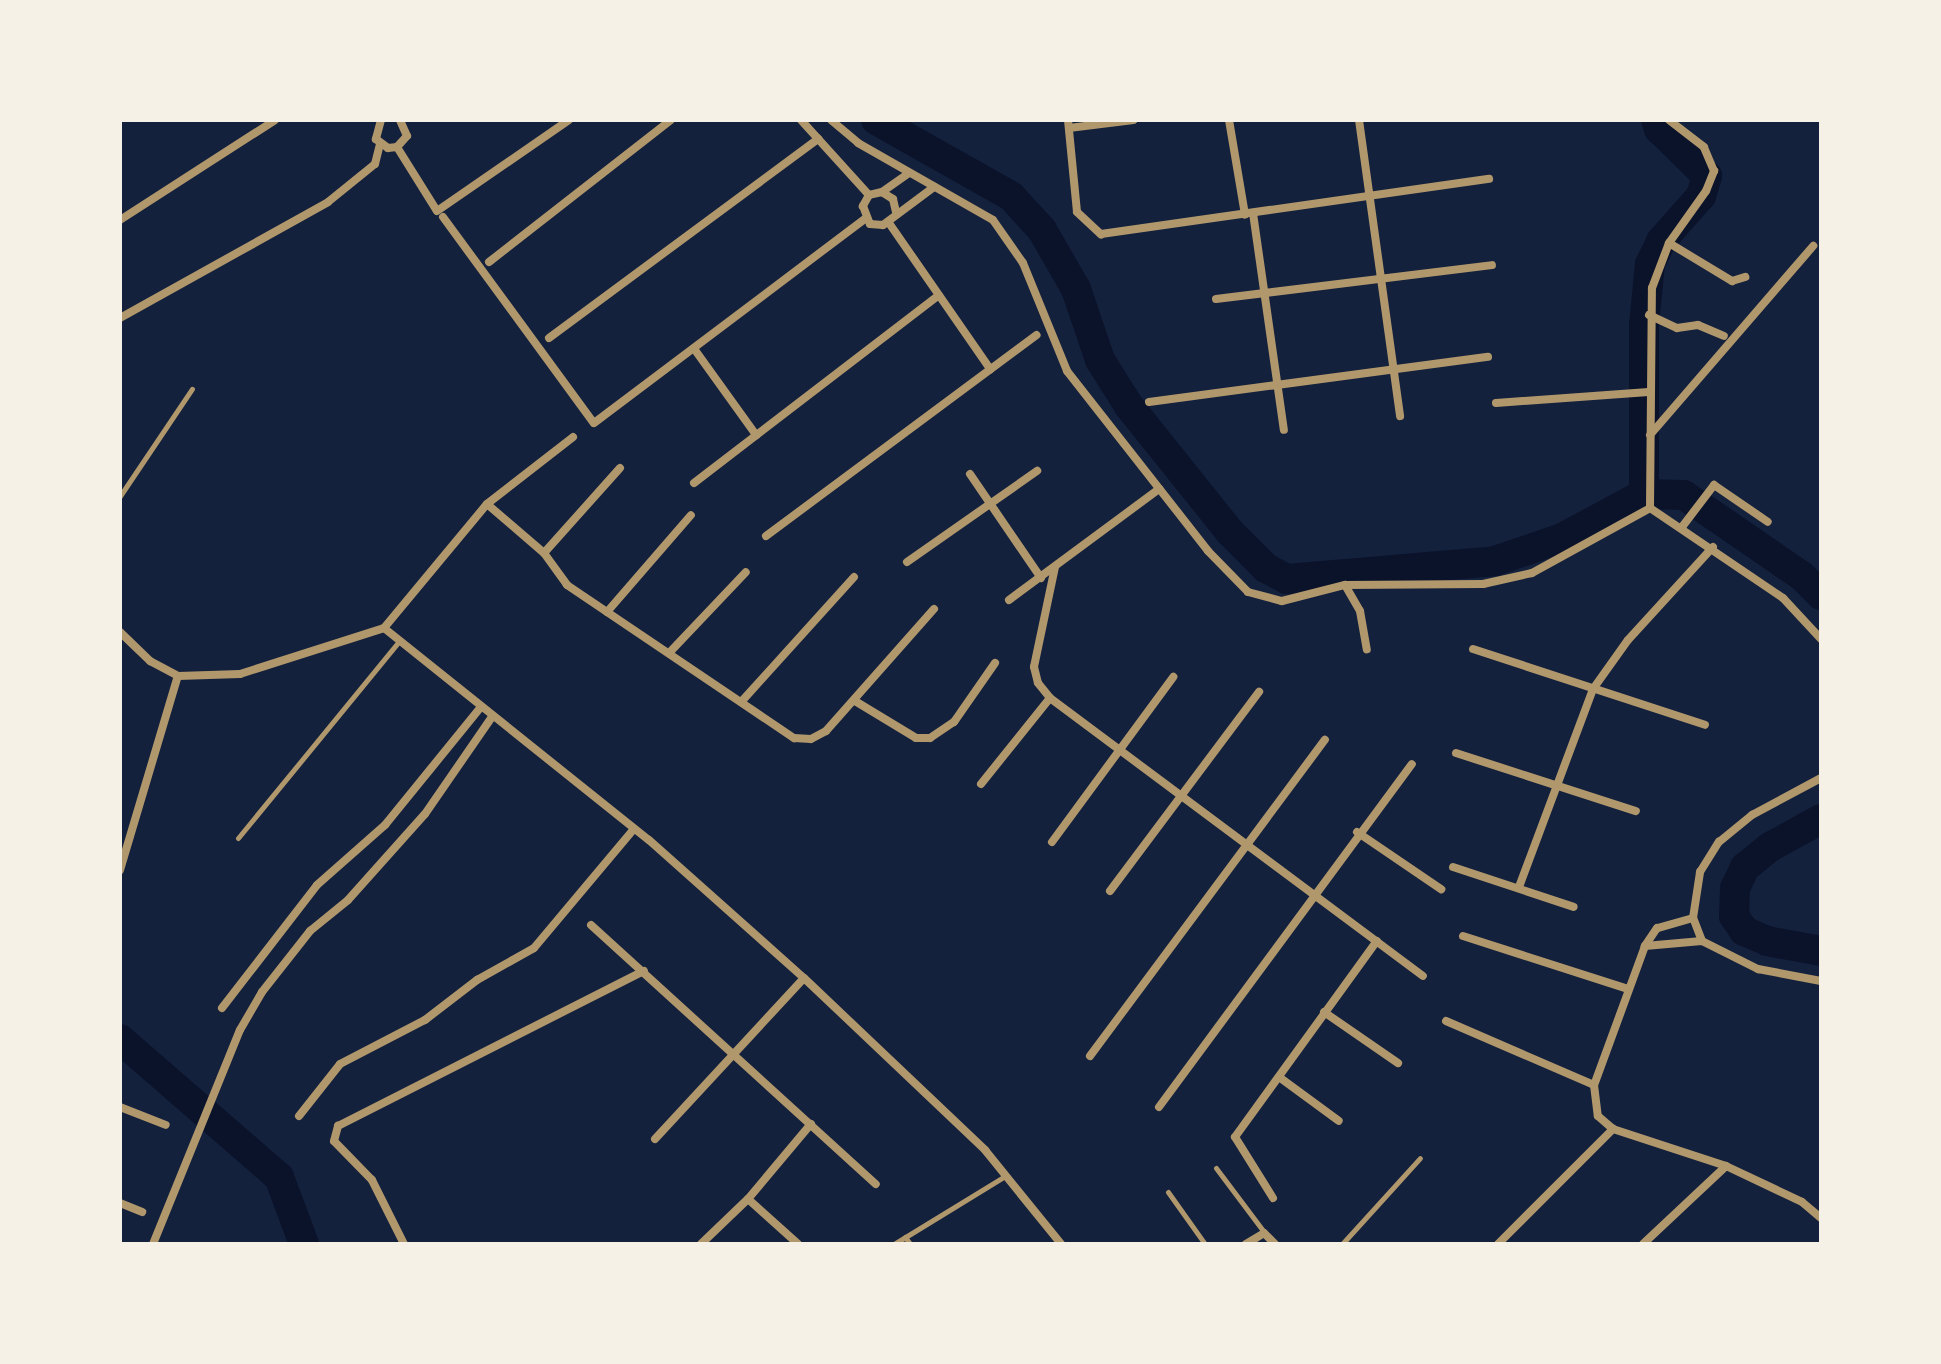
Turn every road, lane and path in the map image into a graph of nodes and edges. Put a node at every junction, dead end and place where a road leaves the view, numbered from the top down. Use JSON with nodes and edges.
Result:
{"nodes":[{"id":1,"x":275,"y":120,"type":"edge"},
{"id":2,"x":381,"y":120,"type":"edge"},
{"id":3,"x":402,"y":120,"type":"edge"},
{"id":4,"x":569,"y":120,"type":"edge"},
{"id":5,"x":671,"y":120,"type":"edge"},
{"id":6,"x":801,"y":120,"type":"edge"},
{"id":7,"x":831,"y":120,"type":"edge"},
{"id":8,"x":1134,"y":120,"type":"edge"},
{"id":9,"x":1229,"y":120,"type":"edge"},
{"id":10,"x":1359,"y":120,"type":"edge"},
{"id":11,"x":1669,"y":120,"type":"edge"},
{"id":12,"x":1068,"y":124,"type":"edge"},
{"id":13,"x":818,"y":139,"type":"junction"},
{"id":14,"x":380,"y":144,"type":"junction"},
{"id":15,"x":397,"y":147,"type":"junction"},
{"id":16,"x":909,"y":173,"type":"junction"},
{"id":17,"x":1489,"y":179,"type":"dead end"},
{"id":18,"x":934,"y":187,"type":"junction"},
{"id":19,"x":882,"y":192,"type":"junction"},
{"id":20,"x":869,"y":195,"type":"junction"},
{"id":21,"x":1370,"y":196,"type":"junction"},
{"id":22,"x":896,"y":212,"type":"junction"},
{"id":23,"x":1249,"y":214,"type":"junction"},
{"id":24,"x":443,"y":217,"type":"dead end"},
{"id":25,"x":865,"y":219,"type":"junction"},
{"id":26,"x":120,"y":220,"type":"edge"},
{"id":27,"x":889,"y":223,"type":"junction"},
{"id":28,"x":1669,"y":243,"type":"junction"},
{"id":29,"x":1813,"y":246,"type":"dead end"},
{"id":30,"x":489,"y":262,"type":"dead end"},
{"id":31,"x":1492,"y":265,"type":"dead end"},
{"id":32,"x":1382,"y":277,"type":"junction"},
{"id":33,"x":1745,"y":277,"type":"dead end"},
{"id":34,"x":1267,"y":293,"type":"junction"},
{"id":35,"x":936,"y":297,"type":"junction"},
{"id":36,"x":1216,"y":299,"type":"dead end"},
{"id":37,"x":1649,"y":315,"type":"junction"},
{"id":38,"x":120,"y":318,"type":"edge"},
{"id":39,"x":1037,"y":335,"type":"dead end"},
{"id":40,"x":1724,"y":336,"type":"dead end"},
{"id":41,"x":549,"y":338,"type":"dead end"},
{"id":42,"x":695,"y":350,"type":"junction"},
{"id":43,"x":1488,"y":357,"type":"dead end"},
{"id":44,"x":1394,"y":367,"type":"junction"},
{"id":45,"x":990,"y":369,"type":"junction"},
{"id":46,"x":1278,"y":385,"type":"junction"},
{"id":47,"x":192,"y":389,"type":"dead end"},
{"id":48,"x":1649,"y":392,"type":"junction"},
{"id":49,"x":1149,"y":402,"type":"dead end"},
{"id":50,"x":1496,"y":403,"type":"dead end"},
{"id":51,"x":1400,"y":416,"type":"dead end"},
{"id":52,"x":1284,"y":430,"type":"dead end"},
{"id":53,"x":756,"y":435,"type":"junction"},
{"id":54,"x":1649,"y":436,"type":"junction"},
{"id":55,"x":573,"y":437,"type":"dead end"},
{"id":56,"x":620,"y":468,"type":"dead end"},
{"id":57,"x":1037,"y":471,"type":"dead end"},
{"id":58,"x":970,"y":474,"type":"dead end"},
{"id":59,"x":694,"y":483,"type":"dead end"},
{"id":60,"x":1159,"y":489,"type":"junction"},
{"id":61,"x":120,"y":496,"type":"edge"},
{"id":62,"x":487,"y":504,"type":"junction"},
{"id":63,"x":990,"y":504,"type":"junction"},
{"id":64,"x":1650,"y":508,"type":"junction"},
{"id":65,"x":691,"y":515,"type":"dead end"},
{"id":66,"x":1768,"y":522,"type":"dead end"},
{"id":67,"x":1682,"y":527,"type":"junction"},
{"id":68,"x":766,"y":536,"type":"dead end"},
{"id":69,"x":1713,"y":547,"type":"junction"},
{"id":70,"x":544,"y":553,"type":"junction"},
{"id":71,"x":907,"y":562,"type":"dead end"},
{"id":72,"x":1055,"y":567,"type":"junction"},
{"id":73,"x":746,"y":572,"type":"dead end"},
{"id":74,"x":854,"y":577,"type":"dead end"},
{"id":75,"x":1041,"y":578,"type":"junction"},
{"id":76,"x":1345,"y":585,"type":"junction"},
{"id":77,"x":1009,"y":600,"type":"dead end"},
{"id":78,"x":934,"y":609,"type":"dead end"},
{"id":79,"x":607,"y":612,"type":"junction"},
{"id":80,"x":384,"y":628,"type":"junction"},
{"id":81,"x":120,"y":632,"type":"edge"},
{"id":82,"x":1821,"y":639,"type":"edge"},
{"id":83,"x":399,"y":640,"type":"junction"},
{"id":84,"x":1367,"y":649,"type":"dead end"},
{"id":85,"x":1473,"y":649,"type":"dead end"},
{"id":86,"x":670,"y":652,"type":"junction"},
{"id":87,"x":995,"y":663,"type":"dead end"},
{"id":88,"x":178,"y":676,"type":"junction"},
{"id":89,"x":1173,"y":677,"type":"dead end"},
{"id":90,"x":1593,"y":689,"type":"junction"},
{"id":91,"x":1259,"y":692,"type":"dead end"},
{"id":92,"x":1050,"y":698,"type":"junction"},
{"id":93,"x":742,"y":701,"type":"junction"},
{"id":94,"x":855,"y":701,"type":"junction"},
{"id":95,"x":481,"y":707,"type":"junction"},
{"id":96,"x":492,"y":717,"type":"junction"},
{"id":97,"x":1705,"y":725,"type":"dead end"},
{"id":98,"x":1325,"y":740,"type":"dead end"},
{"id":99,"x":1117,"y":747,"type":"junction"},
{"id":100,"x":1456,"y":753,"type":"dead end"},
{"id":101,"x":1412,"y":764,"type":"dead end"},
{"id":102,"x":1821,"y":778,"type":"edge"},
{"id":103,"x":981,"y":784,"type":"dead end"},
{"id":104,"x":1558,"y":784,"type":"junction"},
{"id":105,"x":1182,"y":796,"type":"junction"},
{"id":106,"x":1636,"y":811,"type":"dead end"},
{"id":107,"x":634,"y":829,"type":"junction"},
{"id":108,"x":1357,"y":832,"type":"junction"},
{"id":109,"x":238,"y":838,"type":"dead end"},
{"id":110,"x":1052,"y":842,"type":"dead end"},
{"id":111,"x":1249,"y":845,"type":"junction"},
{"id":112,"x":1453,"y":867,"type":"dead end"},
{"id":113,"x":120,"y":870,"type":"edge"},
{"id":114,"x":1519,"y":887,"type":"junction"},
{"id":115,"x":1441,"y":889,"type":"dead end"},
{"id":116,"x":1110,"y":891,"type":"dead end"},
{"id":117,"x":1312,"y":896,"type":"junction"},
{"id":118,"x":1574,"y":907,"type":"dead end"},
{"id":119,"x":1693,"y":918,"type":"junction"},
{"id":120,"x":591,"y":925,"type":"dead end"},
{"id":121,"x":1463,"y":936,"type":"dead end"},
{"id":122,"x":1377,"y":941,"type":"junction"},
{"id":123,"x":1702,"y":941,"type":"junction"},
{"id":124,"x":1645,"y":946,"type":"junction"},
{"id":125,"x":644,"y":971,"type":"junction"},
{"id":126,"x":1423,"y":976,"type":"dead end"},
{"id":127,"x":804,"y":978,"type":"junction"},
{"id":128,"x":1821,"y":981,"type":"edge"},
{"id":129,"x":1628,"y":989,"type":"junction"},
{"id":130,"x":222,"y":1008,"type":"dead end"},
{"id":131,"x":1324,"y":1012,"type":"junction"},
{"id":132,"x":1446,"y":1021,"type":"dead end"},
{"id":133,"x":733,"y":1055,"type":"junction"},
{"id":134,"x":1090,"y":1056,"type":"dead end"},
{"id":135,"x":1398,"y":1063,"type":"dead end"},
{"id":136,"x":1279,"y":1077,"type":"junction"},
{"id":137,"x":1594,"y":1085,"type":"junction"},
{"id":138,"x":120,"y":1107,"type":"edge"},
{"id":139,"x":1159,"y":1107,"type":"dead end"},
{"id":140,"x":299,"y":1116,"type":"dead end"},
{"id":141,"x":1339,"y":1121,"type":"dead end"},
{"id":142,"x":811,"y":1124,"type":"junction"},
{"id":143,"x":166,"y":1125,"type":"dead end"},
{"id":144,"x":1613,"y":1129,"type":"junction"},
{"id":145,"x":655,"y":1139,"type":"dead end"},
{"id":146,"x":1420,"y":1158,"type":"dead end"},
{"id":147,"x":1726,"y":1166,"type":"junction"},
{"id":148,"x":1216,"y":1168,"type":"dead end"},
{"id":149,"x":1006,"y":1176,"type":"junction"},
{"id":150,"x":876,"y":1184,"type":"dead end"},
{"id":151,"x":1168,"y":1192,"type":"dead end"},
{"id":152,"x":1273,"y":1198,"type":"dead end"},
{"id":153,"x":748,"y":1199,"type":"junction"},
{"id":154,"x":120,"y":1203,"type":"edge"},
{"id":155,"x":142,"y":1212,"type":"dead end"},
{"id":156,"x":1821,"y":1218,"type":"edge"},
{"id":157,"x":1264,"y":1233,"type":"junction"},
{"id":158,"x":905,"y":1237,"type":"junction"},
{"id":159,"x":153,"y":1244,"type":"edge"},
{"id":160,"x":404,"y":1244,"type":"edge"},
{"id":161,"x":701,"y":1244,"type":"edge"},
{"id":162,"x":798,"y":1244,"type":"edge"},
{"id":163,"x":894,"y":1244,"type":"edge"},
{"id":164,"x":910,"y":1244,"type":"edge"},
{"id":165,"x":1061,"y":1244,"type":"edge"},
{"id":166,"x":1205,"y":1244,"type":"edge"},
{"id":167,"x":1246,"y":1244,"type":"edge"},
{"id":168,"x":1275,"y":1244,"type":"edge"},
{"id":169,"x":1342,"y":1244,"type":"edge"},
{"id":170,"x":1498,"y":1244,"type":"edge"},
{"id":171,"x":1643,"y":1244,"type":"edge"}],
"edges":[{"from":1,"to":26,"type":"street"},
{"from":2,"to":14,"type":"street"},
{"from":3,"to":15,"type":"street"},
{"from":4,"to":15,"type":"street"},
{"from":5,"to":30,"type":"street"},
{"from":6,"to":13,"type":"street"},
{"from":7,"to":16,"type":"street"},
{"from":8,"to":12,"type":"street"},
{"from":9,"to":23,"type":"street"},
{"from":10,"to":21,"type":"street"},
{"from":11,"to":28,"type":"street"},
{"from":12,"to":23,"type":"street"},
{"from":13,"to":20,"type":"street"},
{"from":13,"to":41,"type":"street"},
{"from":14,"to":15,"type":"street"},
{"from":14,"to":38,"type":"street"},
{"from":16,"to":18,"type":"street"},
{"from":16,"to":19,"type":"street"},
{"from":17,"to":21,"type":"street"},
{"from":18,"to":22,"type":"street"},
{"from":18,"to":60,"type":"street"},
{"from":19,"to":20,"type":"street"},
{"from":19,"to":22,"type":"street"},
{"from":20,"to":25,"type":"street"},
{"from":21,"to":23,"type":"street"},
{"from":21,"to":32,"type":"street"},
{"from":22,"to":27,"type":"street"},
{"from":23,"to":34,"type":"street"},
{"from":24,"to":42,"type":"street"},
{"from":25,"to":27,"type":"street"},
{"from":25,"to":42,"type":"street"},
{"from":27,"to":35,"type":"street"},
{"from":28,"to":33,"type":"street"},
{"from":28,"to":37,"type":"street"},
{"from":29,"to":54,"type":"street"},
{"from":31,"to":32,"type":"street"},
{"from":32,"to":34,"type":"street"},
{"from":32,"to":44,"type":"street"},
{"from":34,"to":36,"type":"street"},
{"from":34,"to":46,"type":"street"},
{"from":35,"to":45,"type":"street"},
{"from":35,"to":53,"type":"street"},
{"from":37,"to":40,"type":"street"},
{"from":37,"to":48,"type":"street"},
{"from":39,"to":45,"type":"street"},
{"from":42,"to":53,"type":"street"},
{"from":43,"to":44,"type":"street"},
{"from":44,"to":46,"type":"street"},
{"from":44,"to":51,"type":"street"},
{"from":45,"to":68,"type":"street"},
{"from":46,"to":49,"type":"street"},
{"from":46,"to":52,"type":"street"},
{"from":47,"to":61,"type":"lane"},
{"from":48,"to":50,"type":"street"},
{"from":48,"to":54,"type":"street"},
{"from":53,"to":59,"type":"street"},
{"from":54,"to":64,"type":"street"},
{"from":55,"to":62,"type":"street"},
{"from":56,"to":70,"type":"street"},
{"from":57,"to":63,"type":"street"},
{"from":58,"to":63,"type":"street"},
{"from":60,"to":72,"type":"street"},
{"from":60,"to":76,"type":"street"},
{"from":62,"to":70,"type":"street"},
{"from":62,"to":80,"type":"street"},
{"from":63,"to":71,"type":"street"},
{"from":63,"to":75,"type":"street"},
{"from":64,"to":67,"type":"street"},
{"from":64,"to":76,"type":"street"},
{"from":65,"to":79,"type":"street"},
{"from":66,"to":67,"type":"street"},
{"from":67,"to":69,"type":"street"},
{"from":69,"to":82,"type":"street"},
{"from":69,"to":90,"type":"street"},
{"from":70,"to":79,"type":"street"},
{"from":72,"to":75,"type":"street"},
{"from":72,"to":92,"type":"street"},
{"from":73,"to":86,"type":"street"},
{"from":74,"to":93,"type":"street"},
{"from":75,"to":77,"type":"street"},
{"from":76,"to":84,"type":"street"},
{"from":78,"to":94,"type":"street"},
{"from":79,"to":86,"type":"street"},
{"from":80,"to":83,"type":"street"},
{"from":80,"to":88,"type":"street"},
{"from":81,"to":88,"type":"street"},
{"from":83,"to":95,"type":"street"},
{"from":83,"to":109,"type":"lane"},
{"from":85,"to":90,"type":"street"},
{"from":86,"to":93,"type":"street"},
{"from":87,"to":94,"type":"street"},
{"from":88,"to":113,"type":"street"},
{"from":89,"to":99,"type":"street"},
{"from":90,"to":97,"type":"street"},
{"from":90,"to":104,"type":"street"},
{"from":91,"to":105,"type":"street"},
{"from":92,"to":99,"type":"street"},
{"from":92,"to":103,"type":"street"},
{"from":93,"to":94,"type":"street"},
{"from":95,"to":96,"type":"street"},
{"from":95,"to":130,"type":"street"},
{"from":96,"to":107,"type":"street"},
{"from":96,"to":159,"type":"street"},
{"from":98,"to":111,"type":"street"},
{"from":99,"to":105,"type":"street"},
{"from":99,"to":110,"type":"street"},
{"from":100,"to":104,"type":"street"},
{"from":101,"to":108,"type":"street"},
{"from":102,"to":119,"type":"street"},
{"from":104,"to":106,"type":"street"},
{"from":104,"to":114,"type":"street"},
{"from":105,"to":111,"type":"street"},
{"from":105,"to":116,"type":"street"},
{"from":107,"to":127,"type":"street"},
{"from":107,"to":140,"type":"street"},
{"from":108,"to":115,"type":"street"},
{"from":108,"to":117,"type":"street"},
{"from":111,"to":117,"type":"street"},
{"from":111,"to":134,"type":"street"},
{"from":112,"to":114,"type":"street"},
{"from":114,"to":118,"type":"street"},
{"from":117,"to":122,"type":"street"},
{"from":117,"to":139,"type":"street"},
{"from":119,"to":123,"type":"street"},
{"from":119,"to":124,"type":"street"},
{"from":120,"to":125,"type":"street"},
{"from":121,"to":129,"type":"street"},
{"from":122,"to":126,"type":"street"},
{"from":122,"to":131,"type":"street"},
{"from":123,"to":124,"type":"street"},
{"from":123,"to":128,"type":"street"},
{"from":124,"to":129,"type":"street"},
{"from":125,"to":133,"type":"street"},
{"from":125,"to":160,"type":"street"},
{"from":127,"to":133,"type":"street"},
{"from":127,"to":149,"type":"street"},
{"from":129,"to":137,"type":"street"},
{"from":131,"to":135,"type":"street"},
{"from":131,"to":136,"type":"street"},
{"from":132,"to":137,"type":"street"},
{"from":133,"to":142,"type":"street"},
{"from":133,"to":145,"type":"street"},
{"from":136,"to":141,"type":"street"},
{"from":136,"to":152,"type":"street"},
{"from":137,"to":144,"type":"street"},
{"from":138,"to":143,"type":"street"},
{"from":142,"to":150,"type":"street"},
{"from":142,"to":153,"type":"street"},
{"from":144,"to":147,"type":"street"},
{"from":144,"to":170,"type":"street"},
{"from":146,"to":169,"type":"lane"},
{"from":147,"to":156,"type":"street"},
{"from":147,"to":171,"type":"street"},
{"from":148,"to":157,"type":"lane"},
{"from":149,"to":158,"type":"lane"},
{"from":149,"to":165,"type":"street"},
{"from":151,"to":166,"type":"lane"},
{"from":153,"to":161,"type":"street"},
{"from":153,"to":162,"type":"street"},
{"from":154,"to":155,"type":"street"},
{"from":157,"to":167,"type":"street"},
{"from":157,"to":168,"type":"street"},
{"from":158,"to":163,"type":"lane"},
{"from":158,"to":164,"type":"lane"}]}
